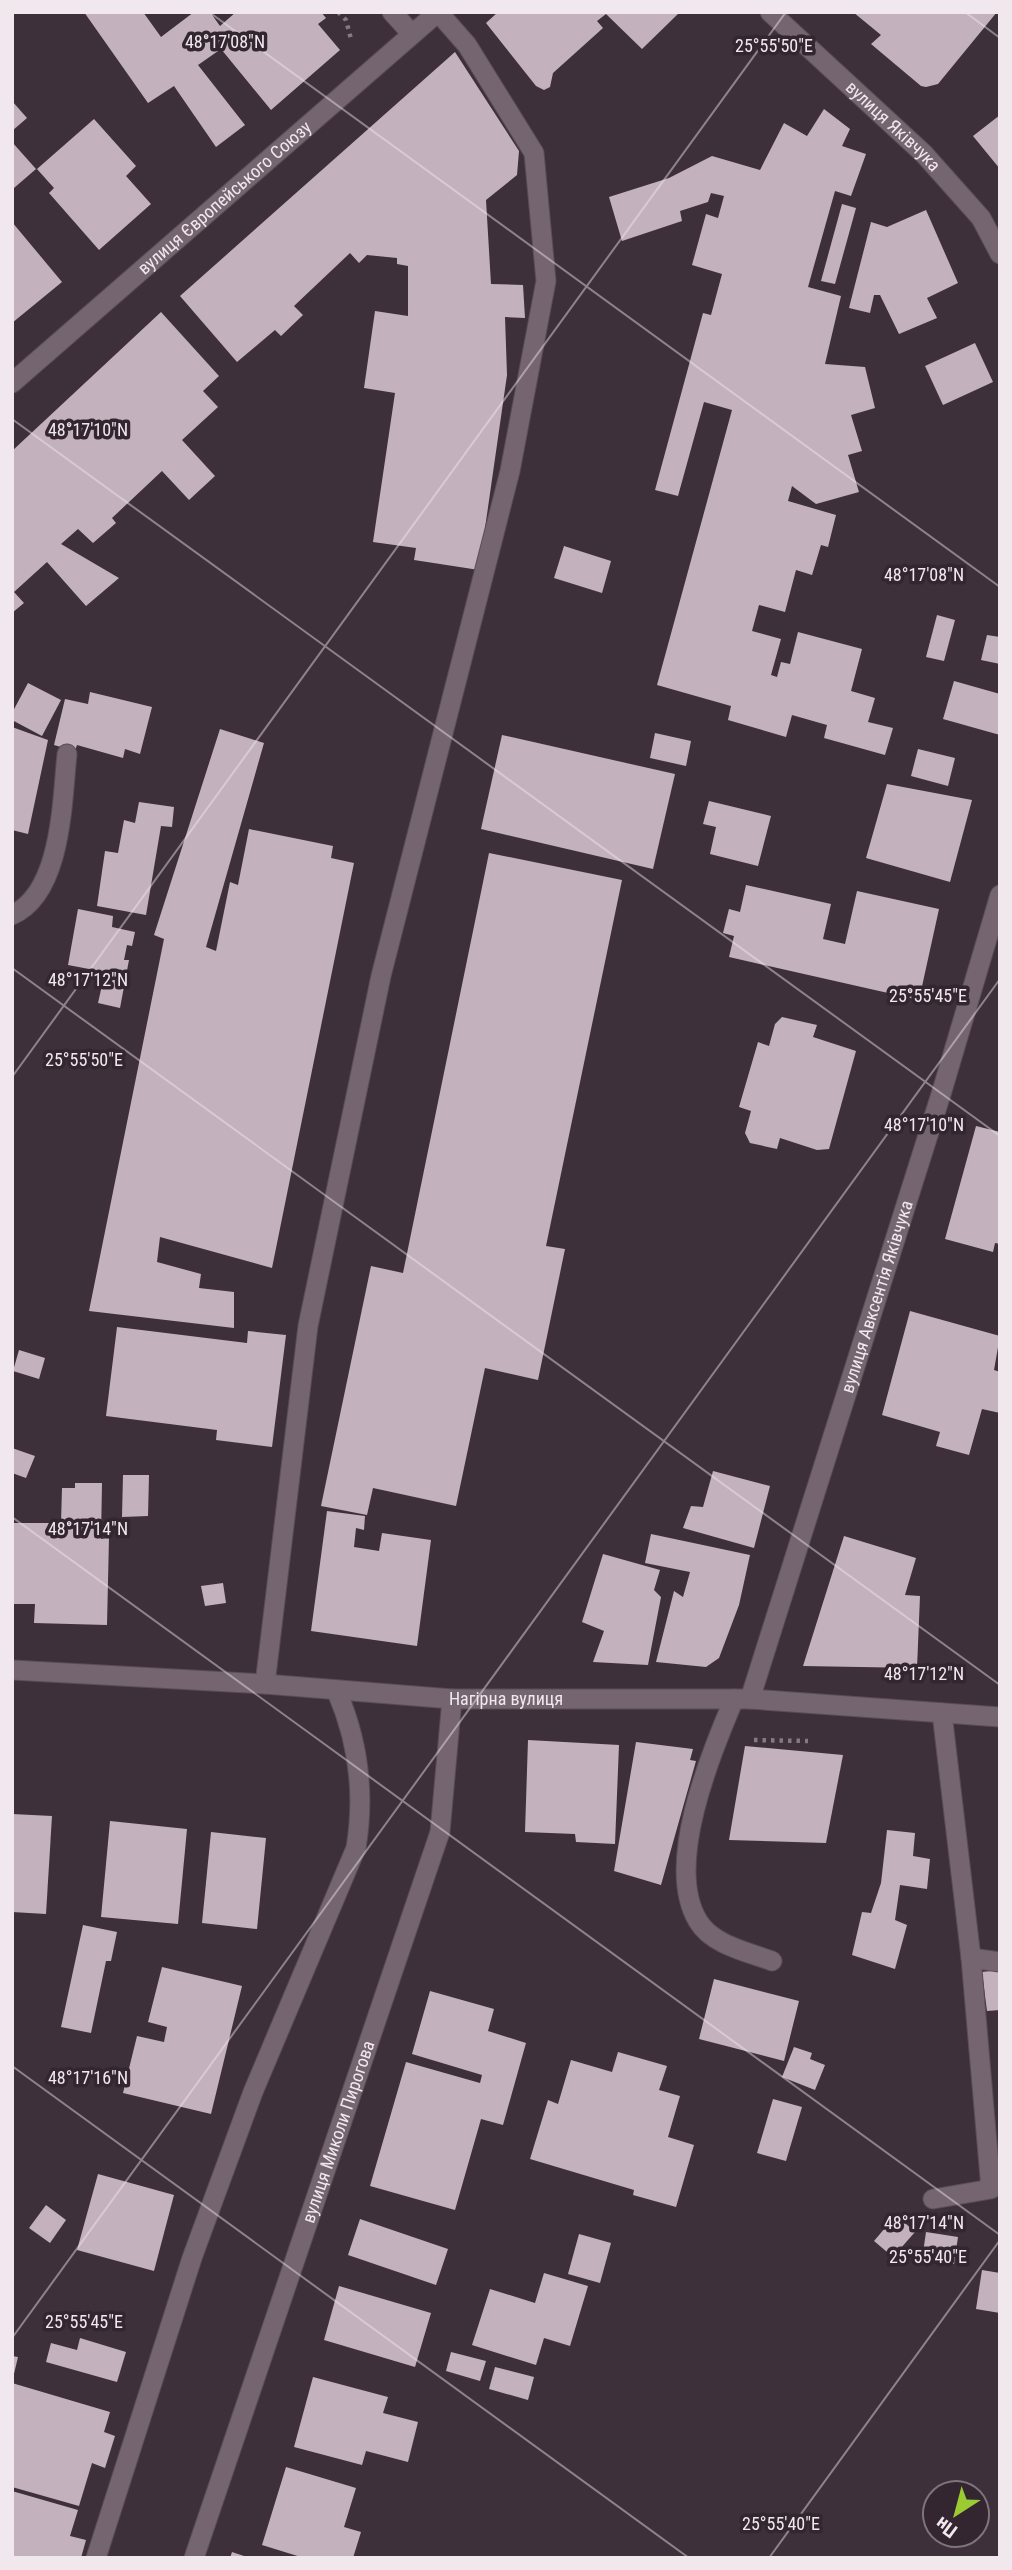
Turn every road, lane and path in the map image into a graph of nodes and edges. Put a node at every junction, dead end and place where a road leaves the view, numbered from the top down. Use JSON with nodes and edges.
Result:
{"nodes":[{"id":1,"x":338,"y":12,"type":"edge"},
{"id":2,"x":392,"y":12,"type":"edge"},
{"id":3,"x":438,"y":12,"type":"edge"},
{"id":4,"x":770,"y":12,"type":"edge"},
{"id":5,"x":346,"y":20,"type":"dead end"},
{"id":6,"x":412,"y":34,"type":"junction"},
{"id":7,"x":1000,"y":254,"type":"edge"},
{"id":8,"x":12,"y":383,"type":"edge"},
{"id":9,"x":68,"y":754,"type":"dead end"},
{"id":10,"x":1000,"y":895,"type":"edge"},
{"id":11,"x":12,"y":915,"type":"edge"},
{"id":12,"x":12,"y":1670,"type":"edge"},
{"id":13,"x":265,"y":1684,"type":"junction"},
{"id":14,"x":337,"y":1692,"type":"junction"},
{"id":15,"x":452,"y":1699,"type":"junction"},
{"id":16,"x":742,"y":1699,"type":"junction"},
{"id":17,"x":942,"y":1713,"type":"junction"},
{"id":18,"x":1000,"y":1717,"type":"edge"},
{"id":19,"x":971,"y":1958,"type":"junction"},
{"id":20,"x":772,"y":1961,"type":"dead end"},
{"id":21,"x":1000,"y":1962,"type":"edge"},
{"id":22,"x":933,"y":2199,"type":"dead end"},
{"id":23,"x":96,"y":2558,"type":"edge"},
{"id":24,"x":194,"y":2558,"type":"edge"}],
"edges":[{"from":1,"to":5,"type":"path"},
{"from":2,"to":6,"type":"street"},
{"from":3,"to":6,"type":"street","name":"вулиця Європейського Союзу"},
{"from":3,"to":13,"type":"street"},
{"from":4,"to":7,"type":"street","name":"вулиця Яківчука"},
{"from":6,"to":8,"type":"street","name":"вулиця Європейського Союзу"},
{"from":9,"to":11,"type":"street"},
{"from":10,"to":16,"type":"street","name":"вулиця Авксентія Яківчука"},
{"from":12,"to":13,"type":"street","name":"Нагірна вулиця"},
{"from":13,"to":14,"type":"street","name":"Нагірна вулиця"},
{"from":14,"to":15,"type":"street","name":"Нагірна вулиця"},
{"from":14,"to":23,"type":"street"},
{"from":15,"to":16,"type":"street","name":"Нагірна вулиця"},
{"from":15,"to":24,"type":"street","name":"вулиця Миколи Пирогова"},
{"from":16,"to":17,"type":"street","name":"Нагірна вулиця"},
{"from":16,"to":20,"type":"street","name":"вулиця Авксентія Яківчука"},
{"from":17,"to":18,"type":"street","name":"Нагірна вулиця"},
{"from":17,"to":19,"type":"street"},
{"from":19,"to":21,"type":"street"},
{"from":19,"to":22,"type":"street"}]}
